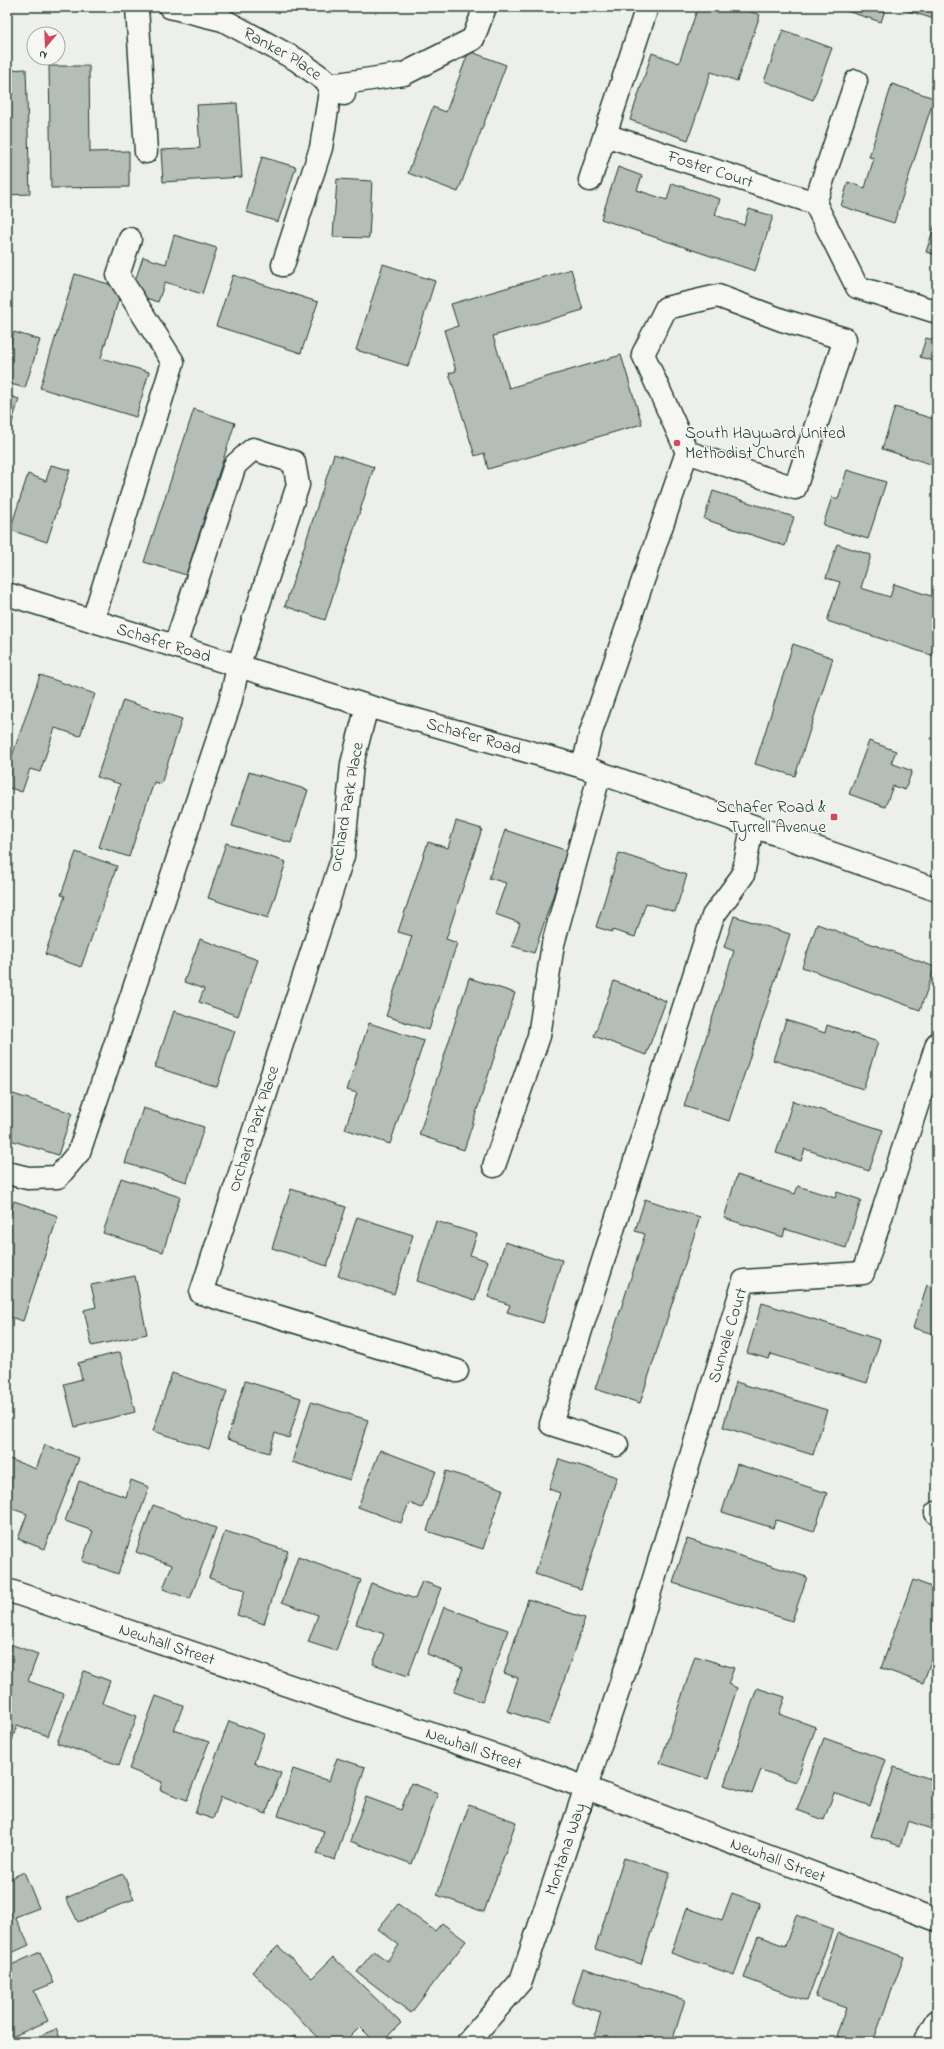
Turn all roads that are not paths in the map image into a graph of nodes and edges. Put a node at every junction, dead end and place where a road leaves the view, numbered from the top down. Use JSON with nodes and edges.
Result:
{"nodes":[{"id":1,"x":137,"y":7,"type":"edge"},
{"id":2,"x":170,"y":7,"type":"edge"},
{"id":3,"x":485,"y":7,"type":"edge"},
{"id":4,"x":647,"y":7,"type":"edge"},
{"id":5,"x":224,"y":14,"type":"edge"},
{"id":6,"x":856,"y":81,"type":"dead end"},
{"id":7,"x":338,"y":90,"type":"junction"},
{"id":8,"x":605,"y":135,"type":"junction"},
{"id":9,"x":146,"y":152,"type":"dead end"},
{"id":10,"x":590,"y":180,"type":"dead end"},
{"id":11,"x":815,"y":203,"type":"junction"},
{"id":12,"x":130,"y":239,"type":"dead end"},
{"id":13,"x":283,"y":265,"type":"dead end"},
{"id":14,"x":937,"y":312,"type":"edge"},
{"id":15,"x":687,"y":452,"type":"junction"},
{"id":16,"x":7,"y":594,"type":"edge"},
{"id":17,"x":93,"y":620,"type":"junction"},
{"id":18,"x":175,"y":646,"type":"junction"},
{"id":19,"x":238,"y":667,"type":"junction"},
{"id":20,"x":367,"y":706,"type":"junction"},
{"id":21,"x":591,"y":770,"type":"junction"},
{"id":22,"x":752,"y":827,"type":"junction"},
{"id":23,"x":936,"y":886,"type":"edge"},
{"id":24,"x":937,"y":1044,"type":"edge"},
{"id":25,"x":494,"y":1166,"type":"dead end"},
{"id":26,"x":7,"y":1173,"type":"edge"},
{"id":27,"x":457,"y":1371,"type":"dead end"},
{"id":28,"x":617,"y":1445,"type":"dead end"},
{"id":29,"x":7,"y":1590,"type":"edge"},
{"id":30,"x":635,"y":1641,"type":"joint"},
{"id":31,"x":586,"y":1788,"type":"junction"},
{"id":32,"x":937,"y":1920,"type":"edge"},
{"id":33,"x":937,"y":2021,"type":"edge"},
{"id":34,"x":468,"y":2042,"type":"edge"},
{"id":35,"x":925,"y":2042,"type":"edge"}],
"edges":[{"from":1,"to":9,"type":"street"},
{"from":2,"to":5,"type":"street","name":"Ranker Place"},
{"from":3,"to":7,"type":"street"},
{"from":4,"to":8,"type":"street"},
{"from":5,"to":7,"type":"street","name":"Ranker Place"},
{"from":6,"to":11,"type":"street"},
{"from":7,"to":13,"type":"street"},
{"from":8,"to":10,"type":"street"},
{"from":8,"to":11,"type":"street","name":"Foster Court"},
{"from":11,"to":14,"type":"street"},
{"from":12,"to":17,"type":"street"},
{"from":15,"to":15,"type":"street"},
{"from":15,"to":21,"type":"street"},
{"from":16,"to":17,"type":"street","name":"Schafer Road"},
{"from":17,"to":18,"type":"street","name":"Schafer Road"},
{"from":18,"to":19,"type":"street","name":"Schafer Road"},
{"from":18,"to":19,"type":"street"},
{"from":19,"to":20,"type":"street","name":"Schafer Road"},
{"from":19,"to":26,"type":"street"},
{"from":20,"to":21,"type":"street","name":"Schafer Road"},
{"from":20,"to":27,"type":"street","name":"Orchard Park Place"},
{"from":21,"to":22,"type":"street","name":"Schafer Road"},
{"from":21,"to":25,"type":"street"},
{"from":22,"to":23,"type":"street","name":"Schafer Road"},
{"from":22,"to":28,"type":"street"},
{"from":24,"to":30,"type":"street","name":"Sunvale Court"},
{"from":29,"to":31,"type":"street","name":"Newhall Street"},
{"from":30,"to":31,"type":"street","name":"Montana Way"},
{"from":31,"to":32,"type":"street","name":"Newhall Street"},
{"from":31,"to":34,"type":"street","name":"Montana Way"},
{"from":33,"to":35,"type":"street"}]}
